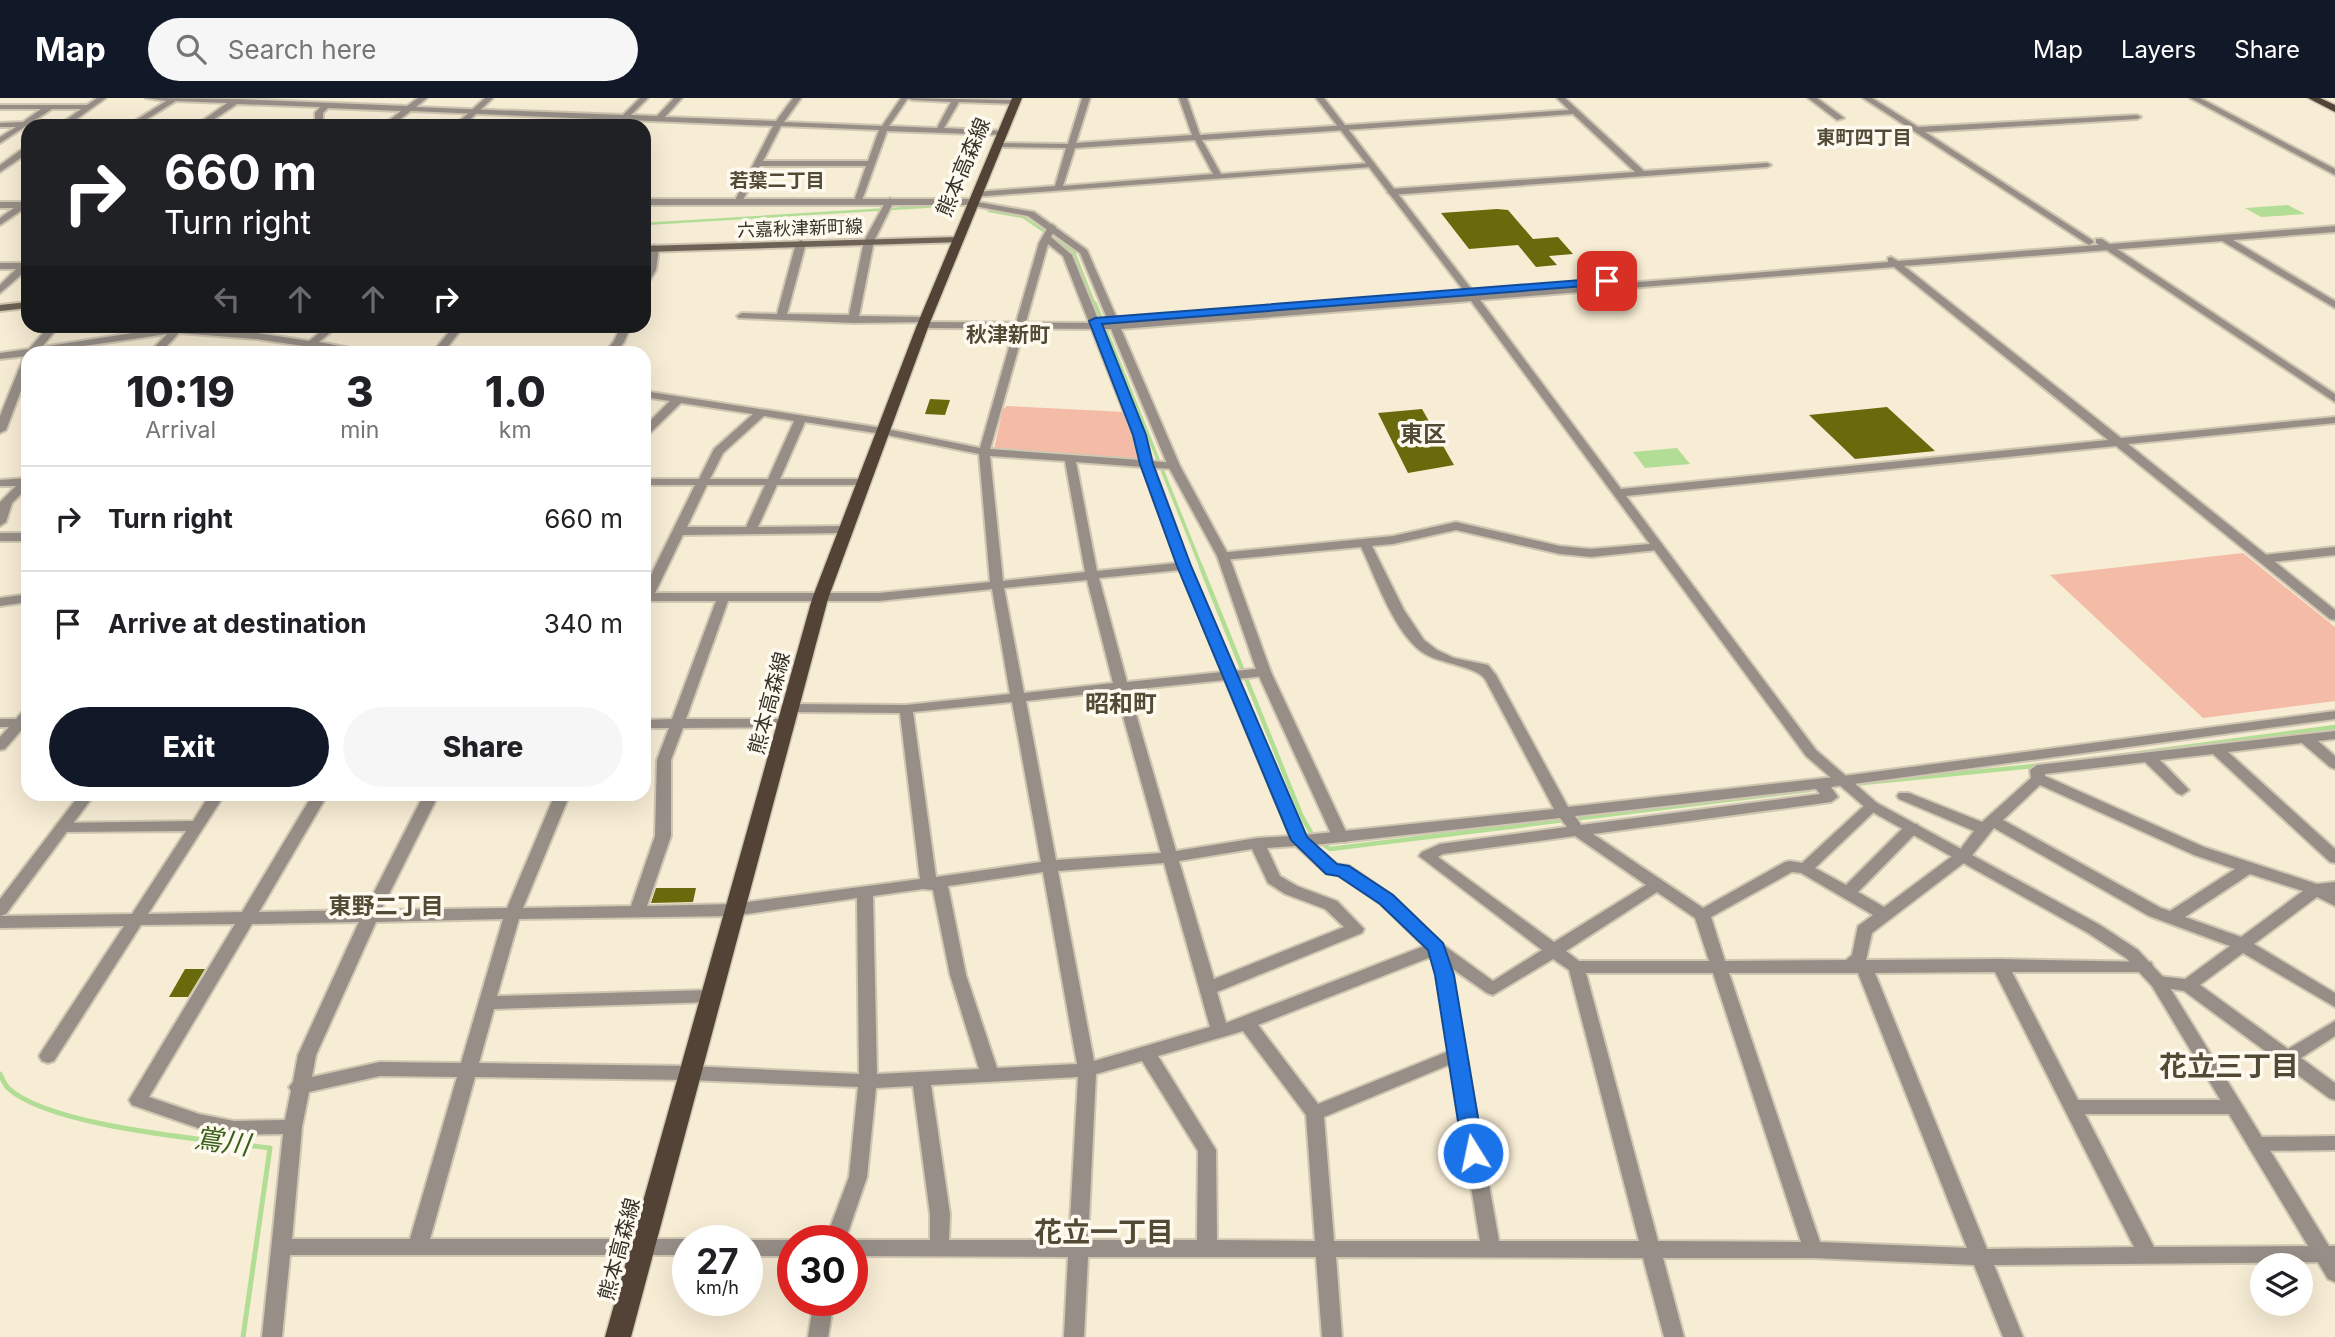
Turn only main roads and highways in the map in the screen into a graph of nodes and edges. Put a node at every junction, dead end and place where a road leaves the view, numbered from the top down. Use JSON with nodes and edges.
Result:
{"nodes":[{"id":1,"x":2313,"y":98,"type":"edge"},
{"id":2,"x":2323,"y":98,"type":"edge"},
{"id":3,"x":1017,"y":100,"type":"edge"},
{"id":4,"x":2335,"y":106,"type":"edge"},
{"id":5,"x":958,"y":240,"type":"junction"},
{"id":6,"x":651,"y":249,"type":"edge"},
{"id":7,"x":21,"y":307,"type":"edge"},
{"id":8,"x":0,"y":309,"type":"edge"},
{"id":9,"x":618,"y":1337,"type":"edge"}],
"edges":[{"from":1,"to":4,"type":"main road"},
{"from":2,"to":4,"type":"main road"},
{"from":3,"to":5,"type":"main road","name":"熊本高森線"},
{"from":5,"to":6,"type":"main road","name":"六嘉秋津新町線"},
{"from":5,"to":9,"type":"main road","name":"熊本高森線"},
{"from":7,"to":8,"type":"main road"}]}
